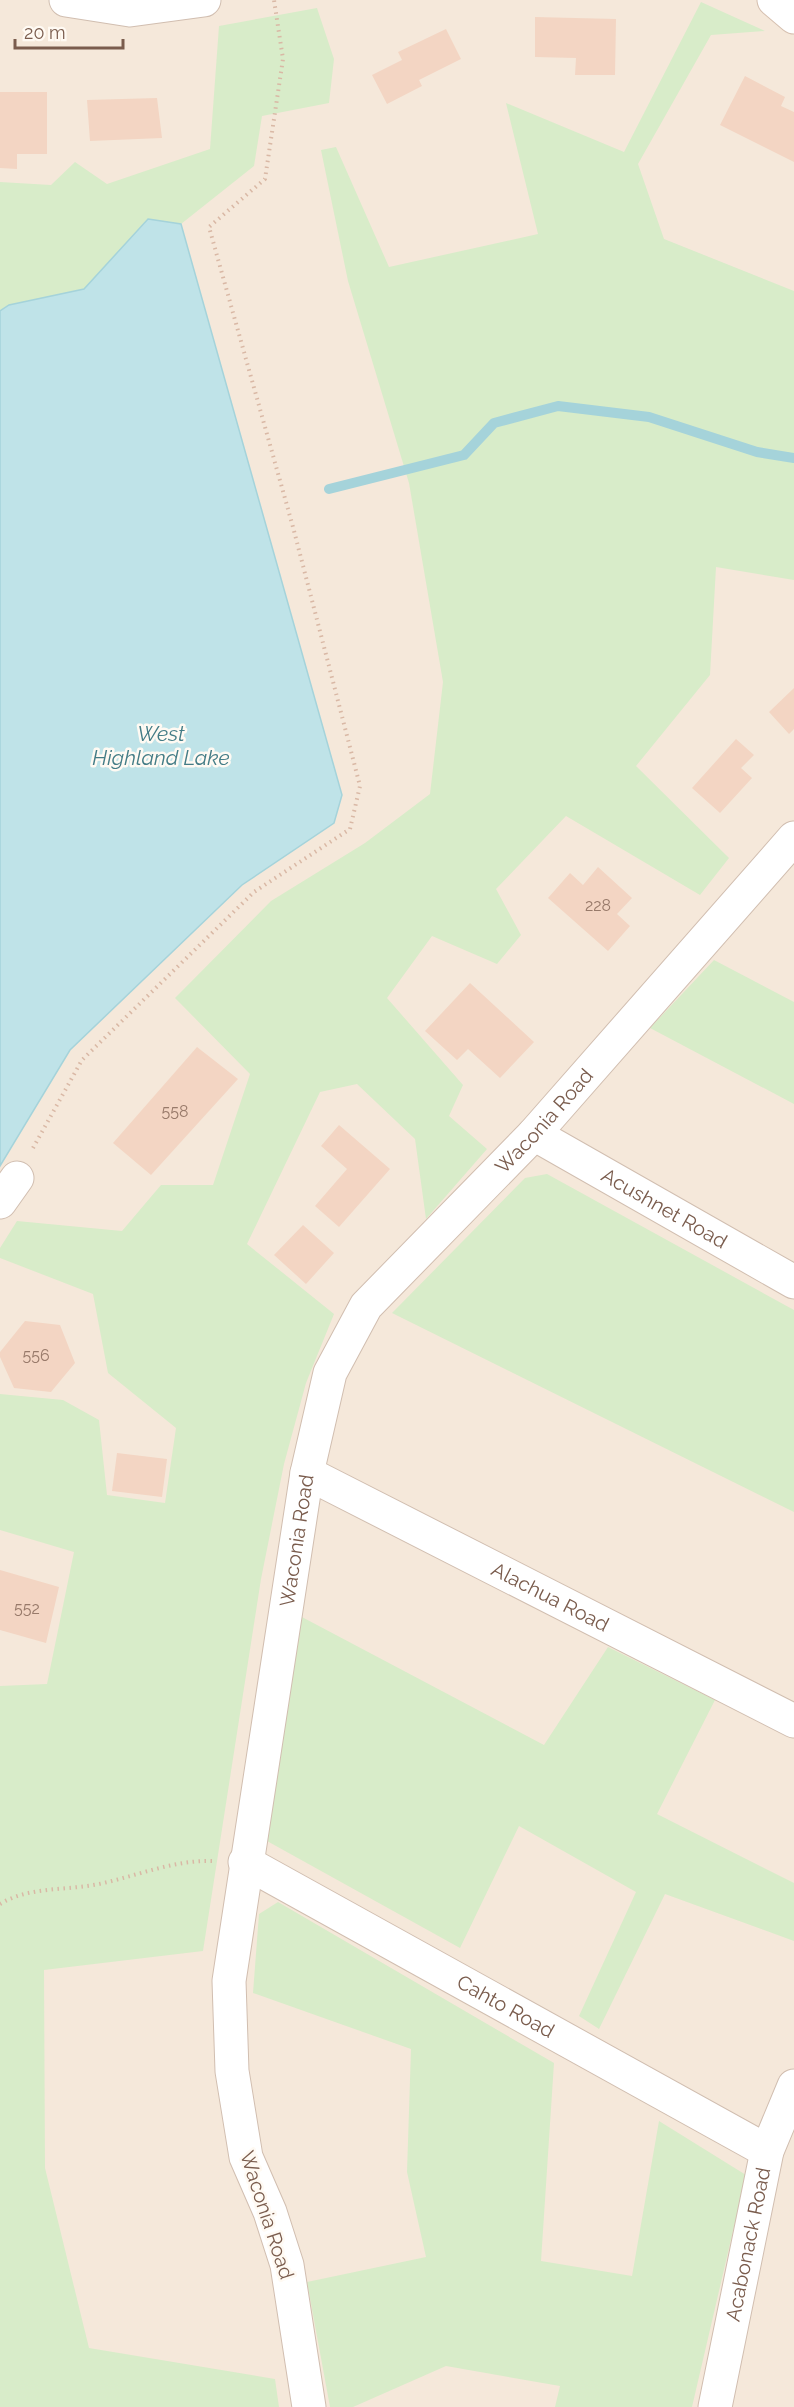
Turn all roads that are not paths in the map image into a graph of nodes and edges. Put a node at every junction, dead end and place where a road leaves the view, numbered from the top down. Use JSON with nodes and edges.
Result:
{"nodes":[{"id":1,"x":66,"y":0,"type":"edge"},
{"id":2,"x":204,"y":0,"type":"edge"},
{"id":3,"x":774,"y":0,"type":"edge"},
{"id":4,"x":794,"y":17,"type":"edge"},
{"id":5,"x":794,"y":838,"type":"edge"},
{"id":6,"x":534,"y":1134,"type":"junction"},
{"id":7,"x":794,"y":1282,"type":"edge"},
{"id":8,"x":307,"y":1473,"type":"junction"},
{"id":9,"x":794,"y":1721,"type":"edge"},
{"id":10,"x":245,"y":1862,"type":"junction"},
{"id":11,"x":794,"y":2086,"type":"edge"},
{"id":12,"x":767,"y":2151,"type":"junction"},
{"id":13,"x":309,"y":2407,"type":"edge"},
{"id":14,"x":715,"y":2407,"type":"edge"}],
"edges":[{"from":1,"to":2,"type":"street"},
{"from":3,"to":4,"type":"street"},
{"from":5,"to":6,"type":"street","name":"Waconia Road"},
{"from":6,"to":7,"type":"street","name":"Acushnet Road"},
{"from":6,"to":8,"type":"street","name":"Waconia Road"},
{"from":8,"to":9,"type":"street","name":"Alachua Road"},
{"from":8,"to":10,"type":"street","name":"Waconia Road"},
{"from":10,"to":12,"type":"street","name":"Cahto Road"},
{"from":10,"to":13,"type":"street","name":"Waconia Road"},
{"from":11,"to":12,"type":"street","name":"Acabonack Road"},
{"from":12,"to":14,"type":"street","name":"Acabonack Road"}]}
